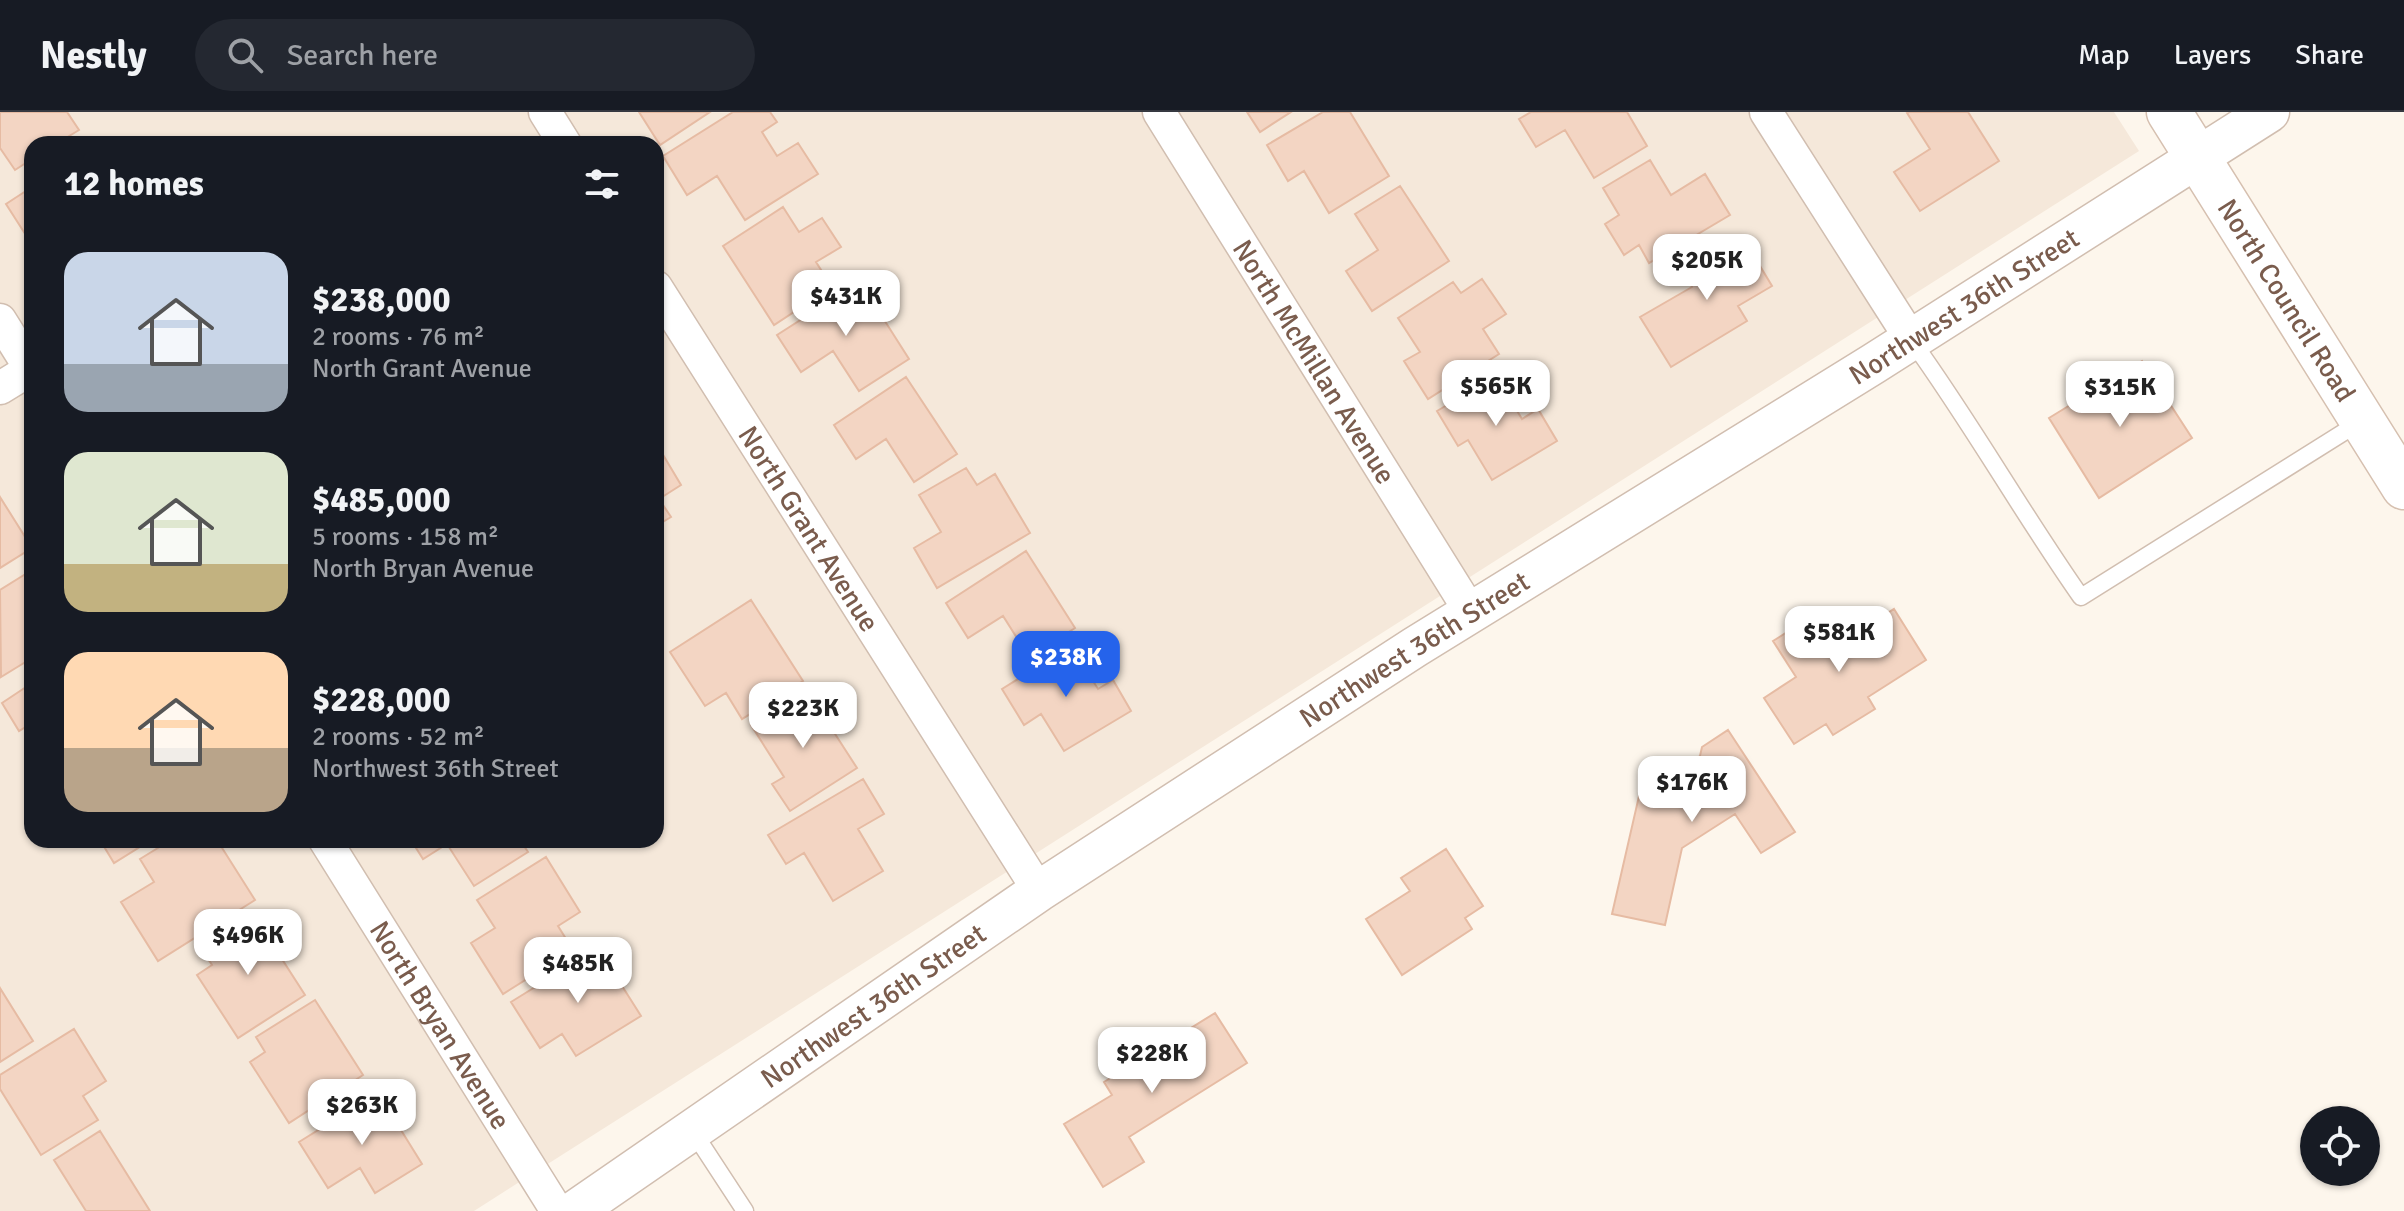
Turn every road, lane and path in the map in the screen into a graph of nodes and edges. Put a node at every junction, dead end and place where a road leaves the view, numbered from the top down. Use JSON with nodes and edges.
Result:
{"nodes":[{"id":1,"x":545,"y":112,"type":"edge"},
{"id":2,"x":1159,"y":112,"type":"edge"},
{"id":3,"x":1766,"y":112,"type":"edge"},
{"id":4,"x":2169,"y":112,"type":"edge"},
{"id":5,"x":2269,"y":112,"type":"edge"},
{"id":6,"x":560,"y":136,"type":"edge"},
{"id":7,"x":2198,"y":157,"type":"junction"},
{"id":8,"x":664,"y":300,"type":"edge"},
{"id":9,"x":0,"y":320,"type":"edge"},
{"id":10,"x":1911,"y":339,"type":"junction"},
{"id":11,"x":24,"y":359,"type":"edge"},
{"id":12,"x":24,"y":374,"type":"edge"},
{"id":13,"x":0,"y":388,"type":"edge"},
{"id":14,"x":2362,"y":420,"type":"junction"},
{"id":15,"x":2404,"y":487,"type":"edge"},
{"id":16,"x":1470,"y":611,"type":"junction"},
{"id":17,"x":330,"y":848,"type":"edge"},
{"id":18,"x":1039,"y":891,"type":"junction"},
{"id":19,"x":692,"y":1130,"type":"junction"},
{"id":20,"x":593,"y":1206,"type":"edge"},
{"id":21,"x":557,"y":1211,"type":"edge"},
{"id":22,"x":745,"y":1211,"type":"edge"}],
"edges":[{"from":1,"to":6,"type":"street"},
{"from":2,"to":16,"type":"street","name":"North McMillan Avenue"},
{"from":3,"to":10,"type":"street"},
{"from":4,"to":7,"type":"main road","name":"North Council Road"},
{"from":5,"to":7,"type":"street","name":"Northwest 36th Street"},
{"from":7,"to":10,"type":"street","name":"Northwest 36th Street"},
{"from":7,"to":14,"type":"main road","name":"North Council Road"},
{"from":8,"to":18,"type":"street","name":"North Grant Avenue"},
{"from":9,"to":11,"type":"street"},
{"from":10,"to":14,"type":"lane"},
{"from":10,"to":16,"type":"street","name":"Northwest 36th Street"},
{"from":12,"to":13,"type":"street"},
{"from":14,"to":15,"type":"main road","name":"North Council Road"},
{"from":16,"to":18,"type":"street","name":"Northwest 36th Street"},
{"from":17,"to":21,"type":"street","name":"North Bryan Avenue"},
{"from":18,"to":19,"type":"street","name":"Northwest 36th Street"},
{"from":19,"to":20,"type":"street","name":"Northwest 36th Street"},
{"from":19,"to":22,"type":"lane"}]}
